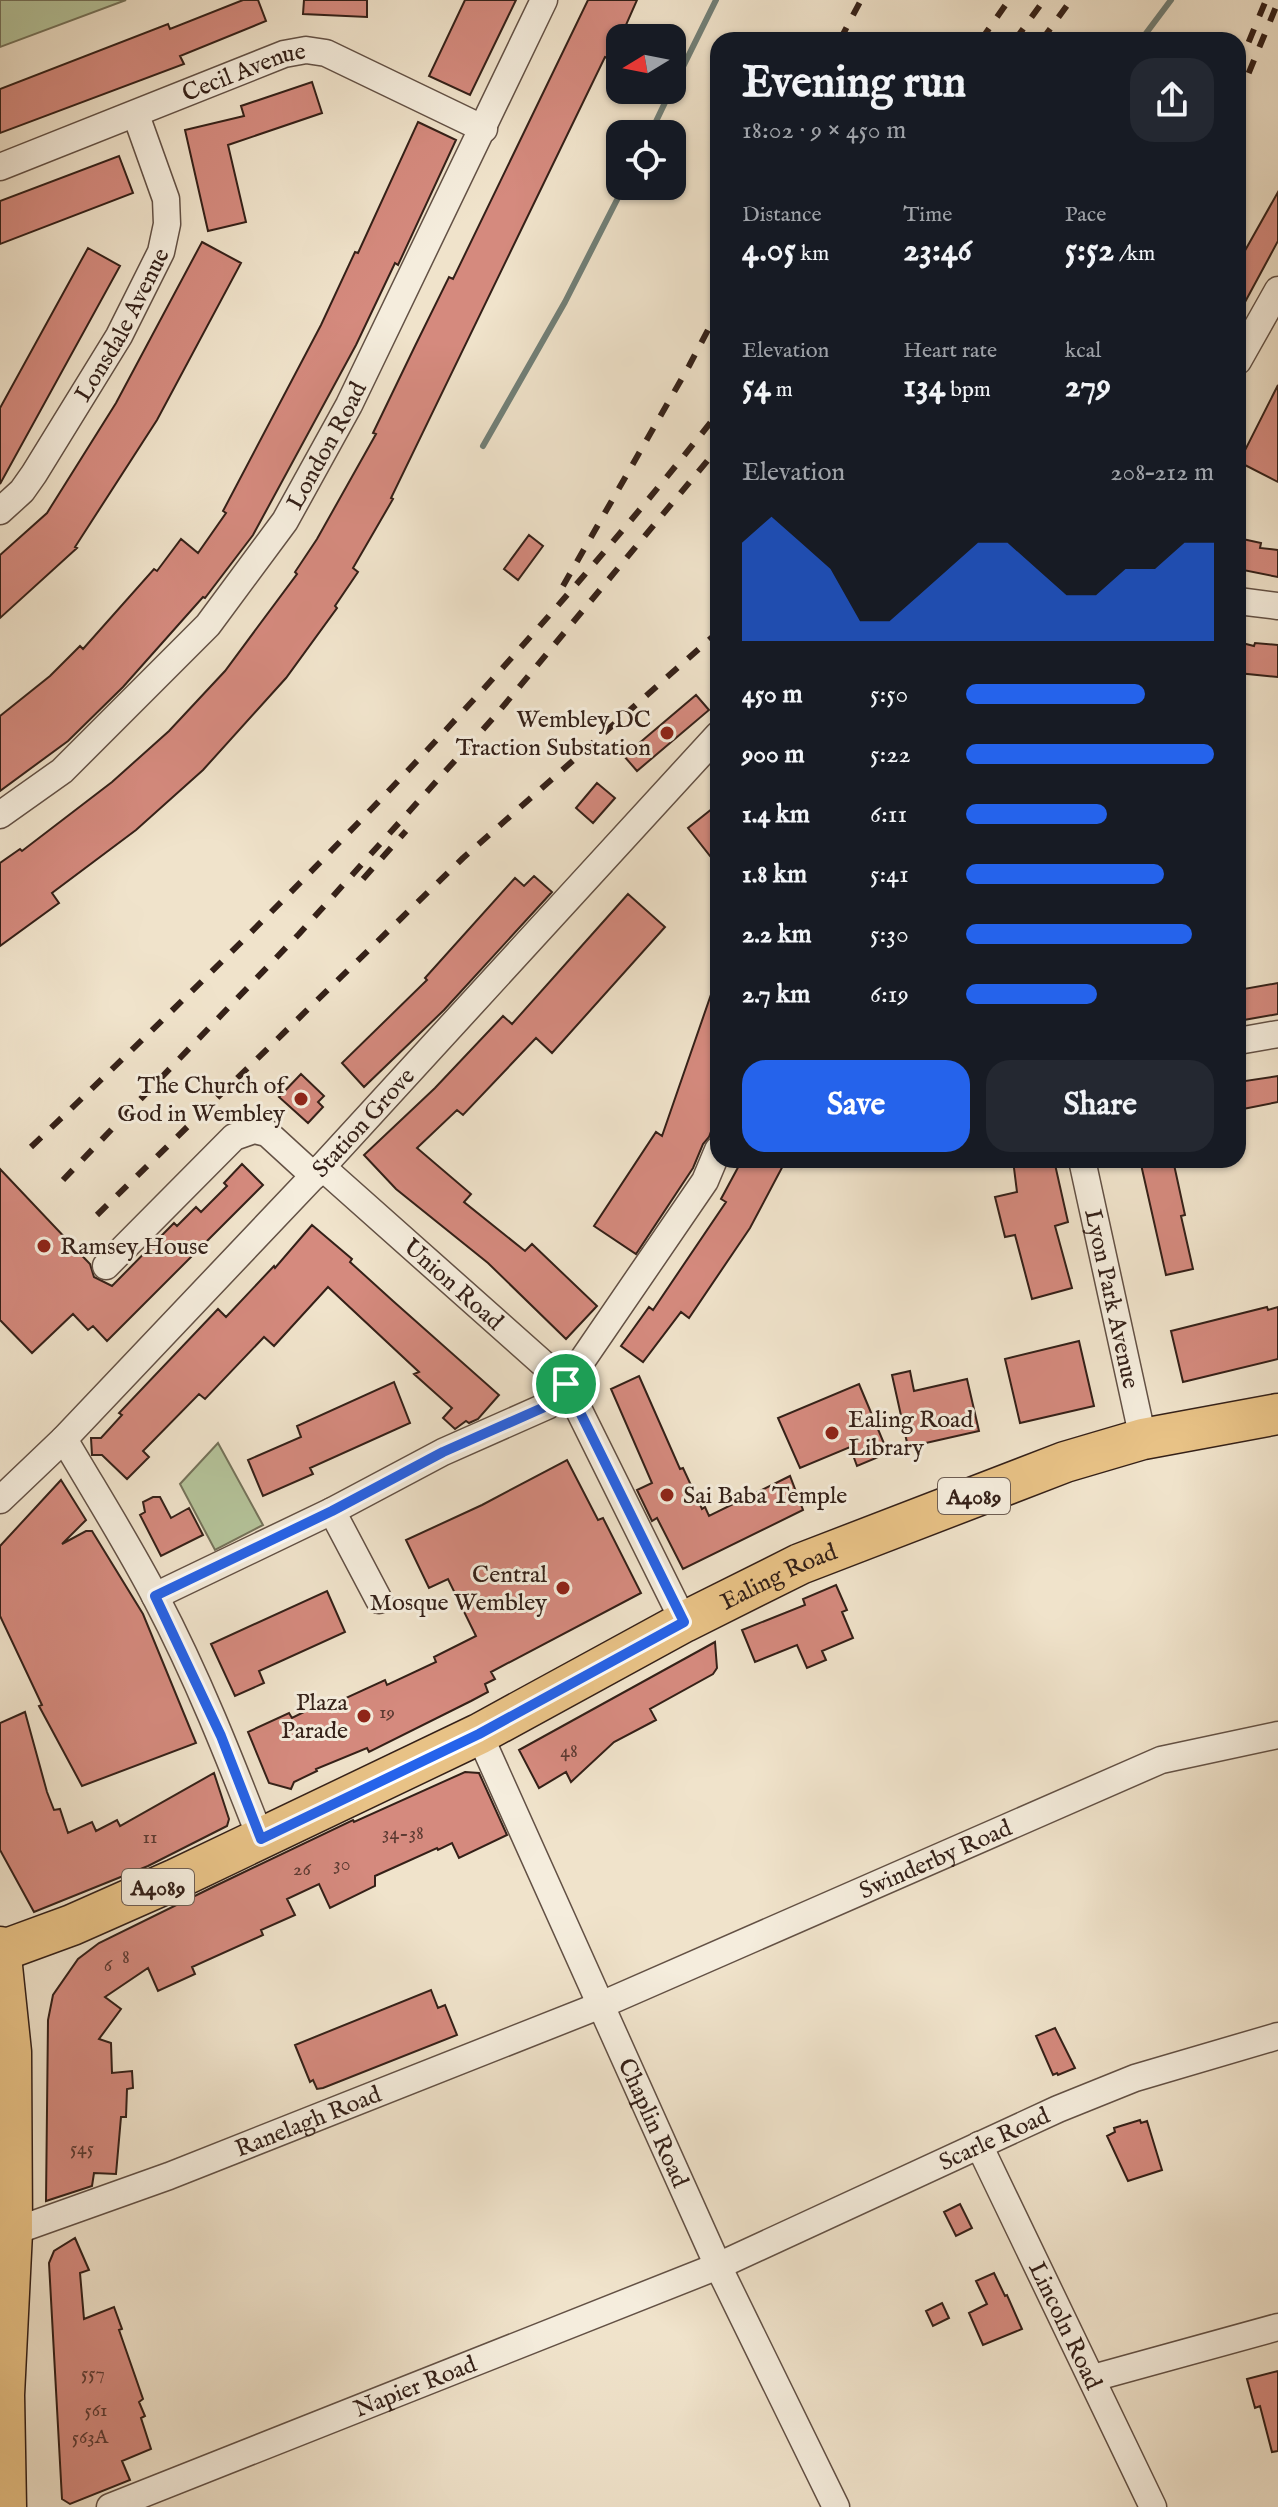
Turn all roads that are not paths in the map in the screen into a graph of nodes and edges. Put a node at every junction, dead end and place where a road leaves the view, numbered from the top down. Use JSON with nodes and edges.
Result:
{"nodes":[{"id":1,"x":544,"y":0,"type":"edge"},
{"id":2,"x":136,"y":115,"type":"junction"},
{"id":3,"x":484,"y":129,"type":"junction"},
{"id":4,"x":0,"y":167,"type":"edge"},
{"id":5,"x":1278,"y":290,"type":"edge"},
{"id":6,"x":1246,"y":347,"type":"edge"},
{"id":7,"x":0,"y":511,"type":"edge"},
{"id":8,"x":1246,"y":602,"type":"edge"},
{"id":9,"x":1278,"y":606,"type":"edge"},
{"id":10,"x":710,"y":747,"type":"edge"},
{"id":11,"x":0,"y":815,"type":"edge"},
{"id":12,"x":1278,"y":1034,"type":"edge"},
{"id":13,"x":1246,"y":1040,"type":"edge"},
{"id":14,"x":710,"y":1168,"type":"edge"},
{"id":15,"x":1084,"y":1168,"type":"edge"},
{"id":16,"x":318,"y":1171,"type":"junction"},
{"id":17,"x":106,"y":1266,"type":"dead end"},
{"id":18,"x":566,"y":1384,"type":"junction"},
{"id":19,"x":1278,"y":1414,"type":"edge"},
{"id":20,"x":64,"y":1439,"type":"junction"},
{"id":21,"x":1143,"y":1439,"type":"junction"},
{"id":22,"x":0,"y":1500,"type":"edge"},
{"id":23,"x":332,"y":1511,"type":"junction"},
{"id":24,"x":155,"y":1596,"type":"junction"},
{"id":25,"x":379,"y":1600,"type":"dead end"},
{"id":26,"x":684,"y":1622,"type":"junction"},
{"id":27,"x":479,"y":1734,"type":"junction"},
{"id":28,"x":1278,"y":1735,"type":"edge"},
{"id":29,"x":261,"y":1839,"type":"junction"},
{"id":30,"x":0,"y":1950,"type":"edge"},
{"id":31,"x":601,"y":2005,"type":"junction"},
{"id":32,"x":1278,"y":2036,"type":"edge"},
{"id":33,"x":979,"y":2145,"type":"junction"},
{"id":34,"x":8,"y":2224,"type":"edge"},
{"id":35,"x":718,"y":2266,"type":"junction"},
{"id":36,"x":1278,"y":2327,"type":"edge"},
{"id":37,"x":1093,"y":2378,"type":"junction"},
{"id":38,"x":6,"y":2507,"type":"edge"},
{"id":39,"x":110,"y":2507,"type":"edge"},
{"id":40,"x":836,"y":2507,"type":"edge"},
{"id":41,"x":1153,"y":2507,"type":"edge"}],
"edges":[{"from":1,"to":3,"type":"street","name":"London Road"},
{"from":2,"to":3,"type":"street","name":"Cecil Avenue"},
{"from":2,"to":4,"type":"street","name":"Cecil Avenue"},
{"from":2,"to":7,"type":"street","name":"Lonsdale Avenue"},
{"from":3,"to":11,"type":"street","name":"London Road"},
{"from":5,"to":6,"type":"street"},
{"from":8,"to":9,"type":"street"},
{"from":10,"to":16,"type":"street","name":"Station Grove"},
{"from":12,"to":13,"type":"street"},
{"from":14,"to":18,"type":"street"},
{"from":15,"to":21,"type":"street","name":"Lyon Park Avenue"},
{"from":16,"to":17,"type":"street","name":"Union Road"},
{"from":16,"to":18,"type":"street","name":"Union Road"},
{"from":16,"to":20,"type":"street","name":"Station Grove"},
{"from":18,"to":23,"type":"street"},
{"from":18,"to":26,"type":"street","name":"Union Road"},
{"from":19,"to":21,"type":"main road","name":"Ealing Road","number":"A4089"},
{"from":20,"to":22,"type":"street","name":"Station Grove"},
{"from":20,"to":24,"type":"street"},
{"from":21,"to":26,"type":"main road","name":"Ealing Road","number":"A4089"},
{"from":23,"to":24,"type":"street"},
{"from":23,"to":25,"type":"street"},
{"from":24,"to":29,"type":"street"},
{"from":26,"to":27,"type":"main road","name":"Ealing Road","number":"A4089"},
{"from":27,"to":29,"type":"main road","name":"Ealing Road","number":"A4089"},
{"from":27,"to":31,"type":"street","name":"Chaplin Road"},
{"from":28,"to":31,"type":"street","name":"Swinderby Road"},
{"from":29,"to":30,"type":"main road","name":"Ealing Road","number":"A4089"},
{"from":30,"to":34,"type":"main road"},
{"from":31,"to":34,"type":"street","name":"Ranelagh Road"},
{"from":31,"to":35,"type":"street","name":"Chaplin Road"},
{"from":32,"to":33,"type":"street","name":"Scarle Road"},
{"from":33,"to":35,"type":"street","name":"Scarle Road"},
{"from":33,"to":37,"type":"street","name":"Lincoln Road"},
{"from":34,"to":38,"type":"main road"},
{"from":35,"to":39,"type":"street","name":"Napier Road"},
{"from":35,"to":40,"type":"street","name":"Chaplin Road"},
{"from":36,"to":37,"type":"street"},
{"from":37,"to":41,"type":"street","name":"Lincoln Road"}]}
